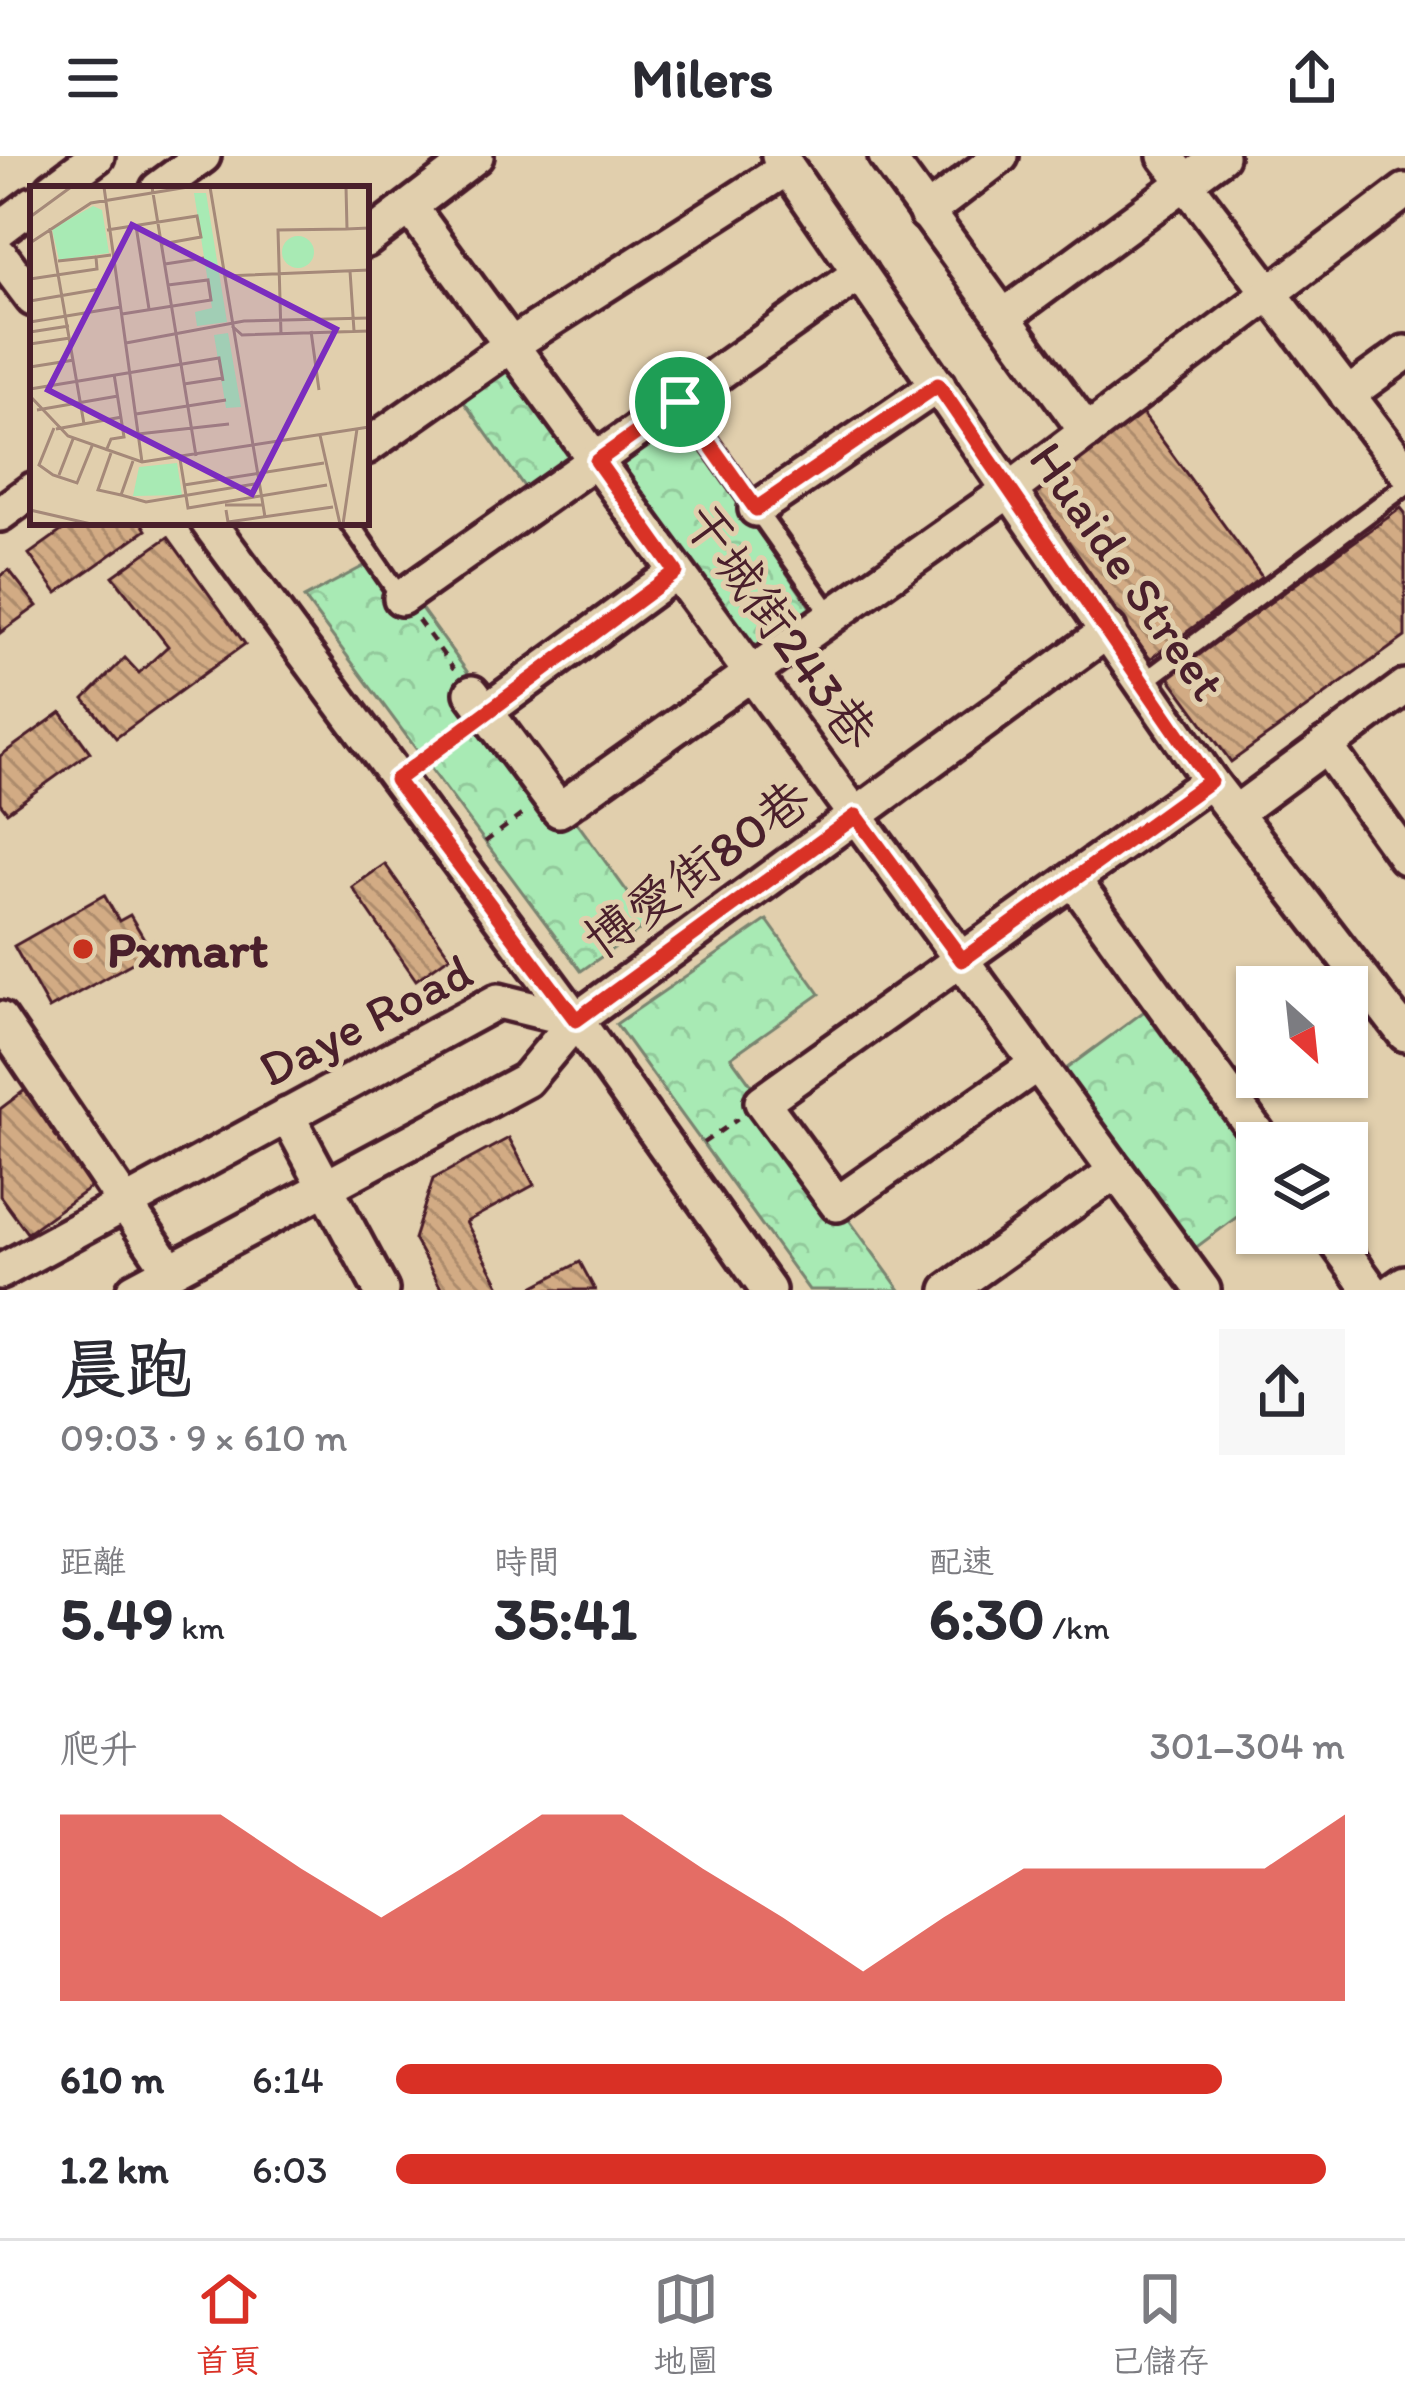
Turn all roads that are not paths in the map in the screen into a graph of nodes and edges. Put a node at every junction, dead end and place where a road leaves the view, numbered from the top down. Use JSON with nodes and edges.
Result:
{"nodes":[{"id":1,"x":97,"y":156,"type":"edge"},
{"id":2,"x":203,"y":156,"type":"edge"},
{"id":3,"x":476,"y":156,"type":"edge"},
{"id":4,"x":886,"y":156,"type":"edge"},
{"id":5,"x":1001,"y":156,"type":"edge"},
{"id":6,"x":1221,"y":156,"type":"edge"},
{"id":7,"x":783,"y":162,"type":"edge"},
{"id":8,"x":1175,"y":169,"type":"edge"},
{"id":9,"x":57,"y":186,"type":"edge"},
{"id":10,"x":162,"y":186,"type":"edge"},
{"id":11,"x":1405,"y":191,"type":"edge"},
{"id":12,"x":30,"y":206,"type":"edge"},
{"id":13,"x":410,"y":207,"type":"junction"},
{"id":14,"x":926,"y":213,"type":"junction"},
{"id":15,"x":0,"y":229,"type":"edge"},
{"id":16,"x":369,"y":238,"type":"edge"},
{"id":17,"x":0,"y":255,"type":"edge"},
{"id":18,"x":860,"y":273,"type":"junction"},
{"id":19,"x":22,"y":293,"type":"edge"},
{"id":20,"x":1269,"y":296,"type":"junction"},
{"id":21,"x":1004,"y":317,"type":"junction"},
{"id":22,"x":511,"y":345,"type":"junction"},
{"id":23,"x":1405,"y":352,"type":"edge"},
{"id":24,"x":938,"y":385,"type":"junction"},
{"id":25,"x":1347,"y":395,"type":"junction"},
{"id":26,"x":680,"y":402,"type":"junction"},
{"id":27,"x":1087,"y":432,"type":"junction"},
{"id":28,"x":369,"y":445,"type":"edge"},
{"id":29,"x":597,"y":461,"type":"junction"},
{"id":30,"x":1405,"y":470,"type":"edge"},
{"id":31,"x":1405,"y":486,"type":"edge"},
{"id":32,"x":1010,"y":489,"type":"junction"},
{"id":33,"x":30,"y":492,"type":"edge"},
{"id":34,"x":756,"y":509,"type":"junction"},
{"id":35,"x":0,"y":514,"type":"edge"},
{"id":36,"x":210,"y":525,"type":"edge"},
{"id":37,"x":351,"y":525,"type":"edge"},
{"id":38,"x":676,"y":572,"type":"junction"},
{"id":39,"x":401,"y":598,"type":"joint"},
{"id":40,"x":831,"y":615,"type":"junction"},
{"id":41,"x":1109,"y":630,"type":"junction"},
{"id":42,"x":752,"y":672,"type":"junction"},
{"id":43,"x":1144,"y":682,"type":"junction"},
{"id":44,"x":1405,"y":687,"type":"edge"},
{"id":45,"x":1325,"y":746,"type":"junction"},
{"id":46,"x":1210,"y":781,"type":"junction"},
{"id":47,"x":1234,"y":813,"type":"junction"},
{"id":48,"x":856,"y":816,"type":"junction"},
{"id":49,"x":1404,"y":852,"type":"edge"},
{"id":50,"x":1075,"y":882,"type":"junction"},
{"id":51,"x":962,"y":960,"type":"junction"},
{"id":52,"x":0,"y":1019,"type":"edge"},
{"id":53,"x":576,"y":1020,"type":"junction"},
{"id":54,"x":1405,"y":1034,"type":"edge"},
{"id":55,"x":1037,"y":1064,"type":"junction"},
{"id":56,"x":287,"y":1115,"type":"junction"},
{"id":57,"x":1249,"y":1122,"type":"edge"},
{"id":58,"x":1116,"y":1171,"type":"junction"},
{"id":59,"x":324,"y":1187,"type":"junction"},
{"id":60,"x":127,"y":1203,"type":"junction"},
{"id":61,"x":1345,"y":1254,"type":"edge"},
{"id":62,"x":170,"y":1270,"type":"junction"},
{"id":63,"x":0,"y":1272,"type":"edge"},
{"id":64,"x":1405,"y":1282,"type":"edge"},
{"id":65,"x":751,"y":1285,"type":"edge"},
{"id":66,"x":1188,"y":1285,"type":"edge"},
{"id":67,"x":134,"y":1290,"type":"edge"},
{"id":68,"x":381,"y":1290,"type":"edge"},
{"id":69,"x":950,"y":1290,"type":"edge"},
{"id":70,"x":1371,"y":1290,"type":"edge"},
{"id":71,"x":1395,"y":1290,"type":"edge"}],
"edges":[{"from":1,"to":9,"type":"street"},
{"from":2,"to":10,"type":"street"},
{"from":3,"to":13,"type":"street"},
{"from":4,"to":14,"type":"street"},
{"from":5,"to":14,"type":"street"},
{"from":6,"to":8,"type":"street"},
{"from":7,"to":18,"type":"street","name":"Huaide Street"},
{"from":7,"to":22,"type":"street"},
{"from":8,"to":20,"type":"street"},
{"from":8,"to":21,"type":"street"},
{"from":11,"to":20,"type":"street"},
{"from":12,"to":15,"type":"street"},
{"from":13,"to":16,"type":"street"},
{"from":13,"to":22,"type":"street","name":"干城街243巷"},
{"from":14,"to":21,"type":"street"},
{"from":17,"to":19,"type":"street"},
{"from":18,"to":24,"type":"street","name":"Huaide Street"},
{"from":18,"to":26,"type":"street"},
{"from":20,"to":25,"type":"street"},
{"from":20,"to":27,"type":"street"},
{"from":21,"to":27,"type":"street"},
{"from":22,"to":28,"type":"street"},
{"from":22,"to":29,"type":"street","name":"干城街243巷"},
{"from":23,"to":25,"type":"street"},
{"from":24,"to":32,"type":"street","name":"Huaide Street"},
{"from":24,"to":34,"type":"street"},
{"from":25,"to":30,"type":"street"},
{"from":26,"to":29,"type":"street"},
{"from":26,"to":34,"type":"lane"},
{"from":27,"to":32,"type":"street"},
{"from":29,"to":38,"type":"street","name":"干城街243巷"},
{"from":29,"to":39,"type":"street"},
{"from":31,"to":43,"type":"lane"},
{"from":32,"to":40,"type":"street"},
{"from":32,"to":41,"type":"street","name":"Huaide Street"},
{"from":33,"to":35,"type":"street"},
{"from":34,"to":40,"type":"lane"},
{"from":36,"to":53,"type":"street"},
{"from":37,"to":39,"type":"lane"},
{"from":38,"to":42,"type":"street","name":"干城街243巷"},
{"from":38,"to":42,"type":"street"},
{"from":40,"to":42,"type":"street"},
{"from":41,"to":43,"type":"street","name":"Huaide Street"},
{"from":41,"to":48,"type":"street","name":"博愛街80巷"},
{"from":42,"to":48,"type":"street","name":"干城街243巷"},
{"from":43,"to":46,"type":"street","name":"Huaide Street"},
{"from":44,"to":45,"type":"street"},
{"from":45,"to":47,"type":"street"},
{"from":45,"to":49,"type":"street"},
{"from":46,"to":47,"type":"street","name":"Huaide Street"},
{"from":46,"to":50,"type":"street"},
{"from":47,"to":54,"type":"street","name":"Huaide Street"},
{"from":48,"to":51,"type":"street","name":"干城街243巷"},
{"from":48,"to":53,"type":"street","name":"博愛街80巷"},
{"from":50,"to":51,"type":"street"},
{"from":50,"to":57,"type":"street"},
{"from":51,"to":55,"type":"street","name":"干城街243巷"},
{"from":51,"to":55,"type":"street"},
{"from":52,"to":60,"type":"street"},
{"from":53,"to":56,"type":"street","name":"Daye Road"},
{"from":53,"to":59,"type":"street"},
{"from":53,"to":65,"type":"street"},
{"from":55,"to":58,"type":"street","name":"干城街243巷"},
{"from":56,"to":59,"type":"street"},
{"from":56,"to":60,"type":"street","name":"Daye Road"},
{"from":58,"to":66,"type":"street","name":"干城街243巷"},
{"from":58,"to":69,"type":"street"},
{"from":59,"to":62,"type":"street"},
{"from":59,"to":68,"type":"street"},
{"from":60,"to":62,"type":"street"},
{"from":60,"to":63,"type":"street","name":"Daye Road"},
{"from":61,"to":70,"type":"street"},
{"from":62,"to":67,"type":"street"},
{"from":64,"to":71,"type":"street"}]}
